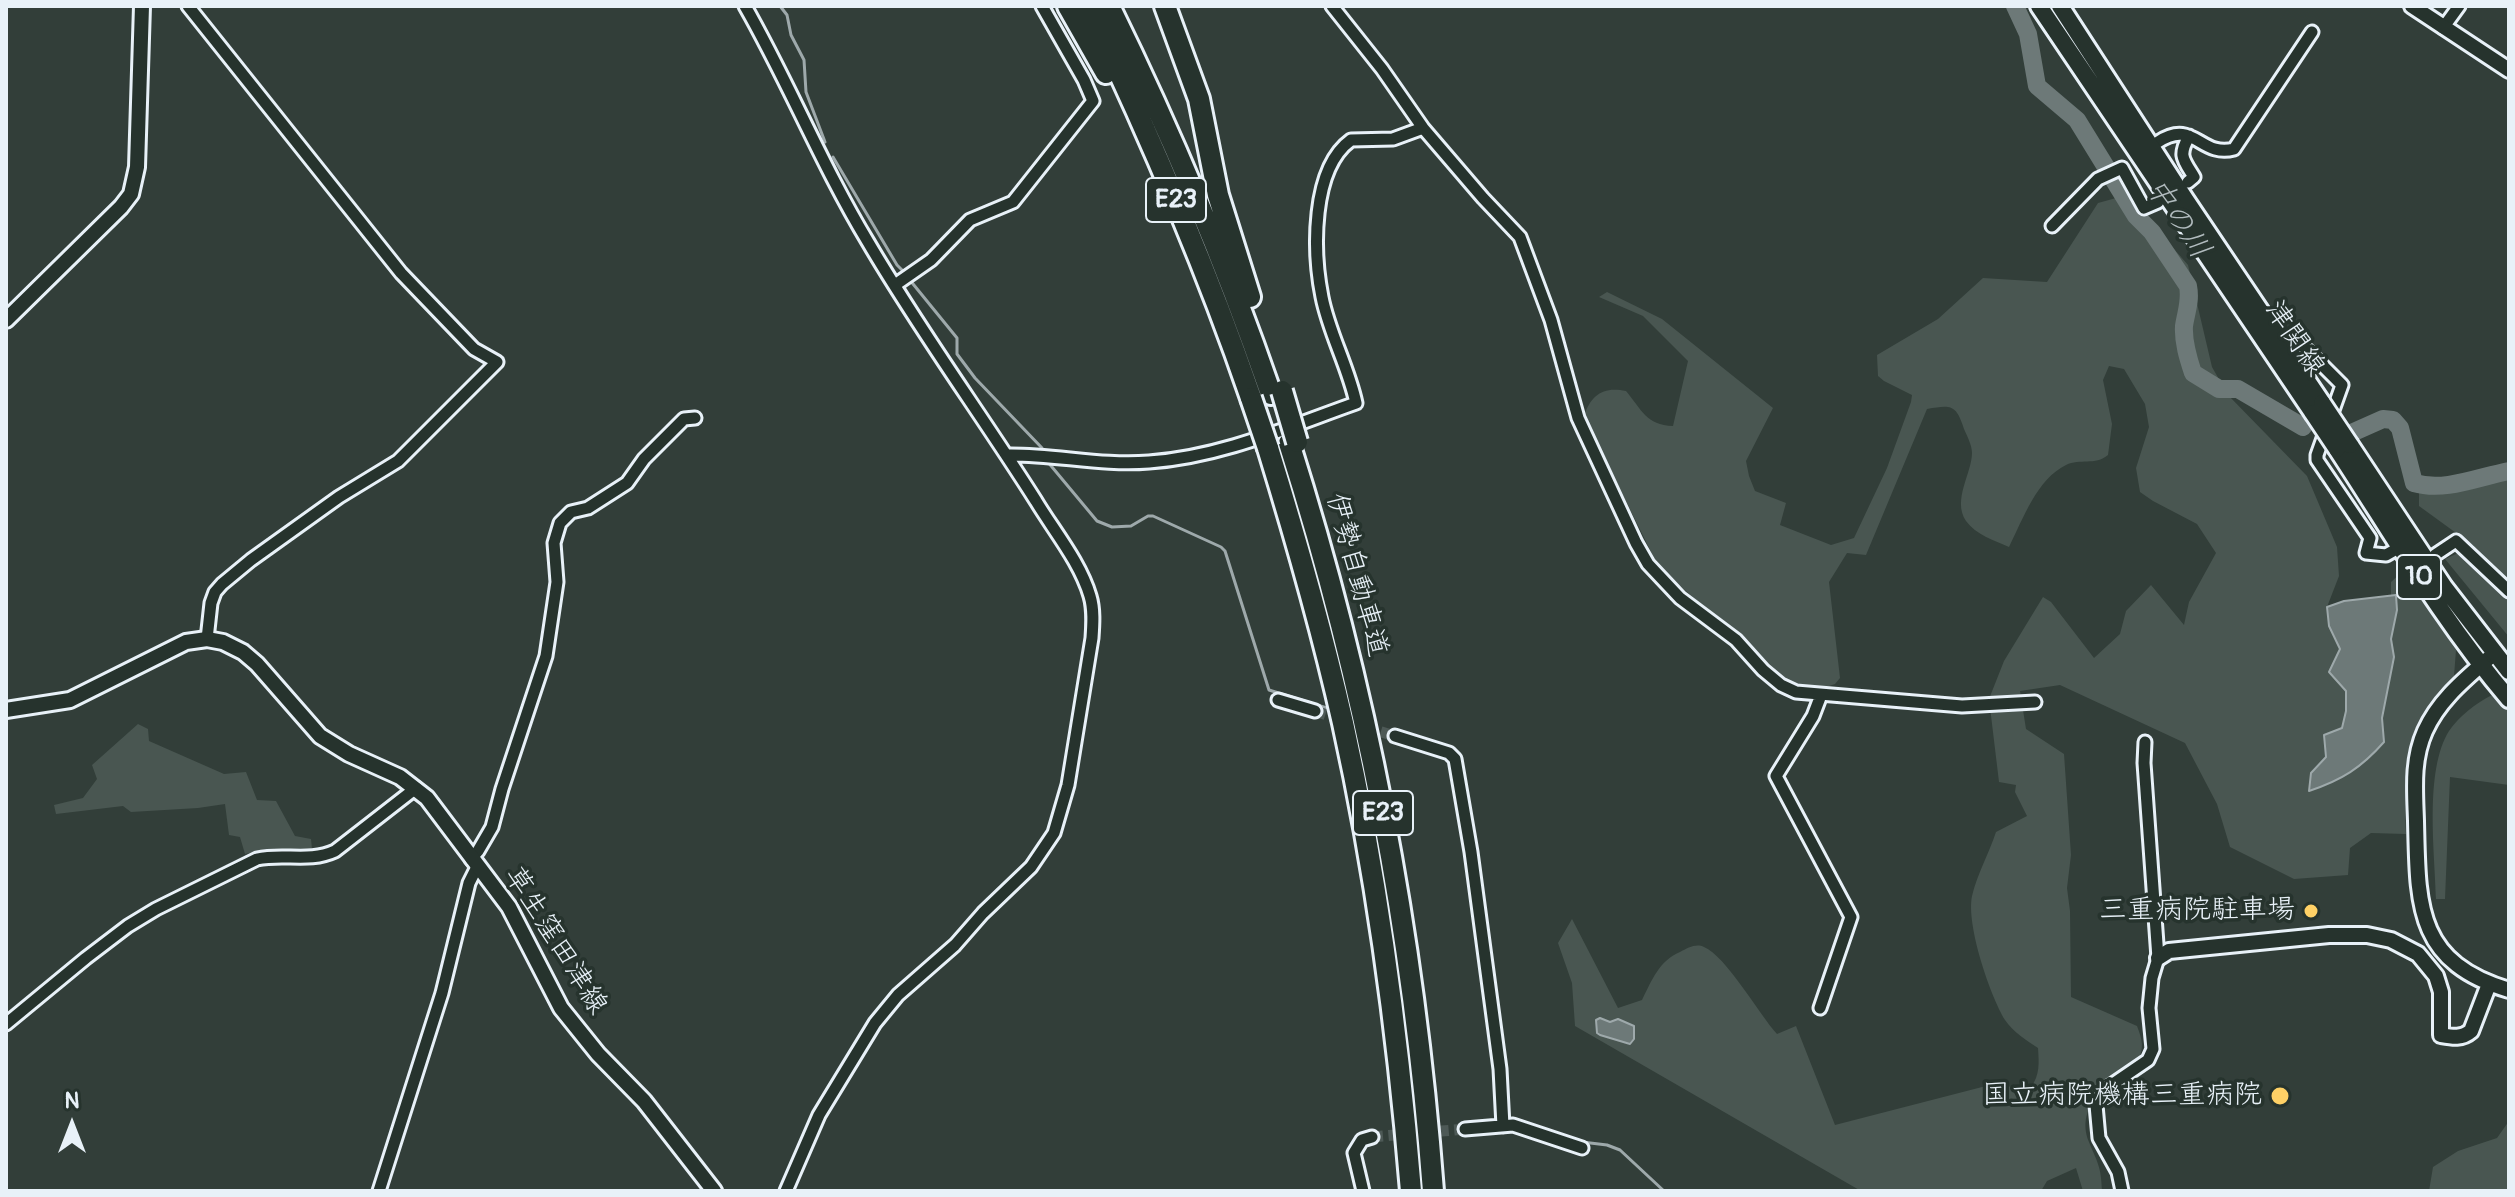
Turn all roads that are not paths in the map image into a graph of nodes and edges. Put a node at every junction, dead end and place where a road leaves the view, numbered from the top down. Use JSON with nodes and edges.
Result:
{"nodes":[{"id":1,"x":142,"y":6,"type":"edge"},
{"id":2,"x":188,"y":6,"type":"edge"},
{"id":3,"x":745,"y":6,"type":"edge"},
{"id":4,"x":1042,"y":6,"type":"edge"},
{"id":5,"x":1068,"y":6,"type":"edge"},
{"id":6,"x":1088,"y":6,"type":"edge"},
{"id":7,"x":1109,"y":6,"type":"edge"},
{"id":8,"x":1165,"y":6,"type":"edge"},
{"id":9,"x":1332,"y":6,"type":"edge"},
{"id":10,"x":2039,"y":6,"type":"edge"},
{"id":11,"x":2060,"y":6,"type":"edge"},
{"id":12,"x":2412,"y":6,"type":"edge"},
{"id":13,"x":2459,"y":6,"type":"edge"},
{"id":14,"x":2443,"y":28,"type":"junction"},
{"id":15,"x":2312,"y":32,"type":"dead end"},
{"id":16,"x":2509,"y":70,"type":"edge"},
{"id":17,"x":1423,"y":128,"type":"junction"},
{"id":18,"x":2189,"y":136,"type":"junction"},
{"id":19,"x":2158,"y":142,"type":"dead end"},
{"id":20,"x":2188,"y":182,"type":"dead end"},
{"id":21,"x":2158,"y":202,"type":"dead end"},
{"id":22,"x":1180,"y":211,"type":"junction"},
{"id":23,"x":2052,"y":226,"type":"dead end"},
{"id":24,"x":898,"y":282,"type":"junction"},
{"id":25,"x":6,"y":320,"type":"edge"},
{"id":26,"x":2299,"y":342,"type":"dead end"},
{"id":27,"x":1268,"y":394,"type":"junction"},
{"id":28,"x":2318,"y":408,"type":"junction"},
{"id":29,"x":695,"y":418,"type":"dead end"},
{"id":30,"x":2343,"y":447,"type":"junction"},
{"id":31,"x":1007,"y":455,"type":"junction"},
{"id":32,"x":2393,"y":551,"type":"dead end"},
{"id":33,"x":2435,"y":555,"type":"dead end"},
{"id":34,"x":2509,"y":591,"type":"edge"},
{"id":35,"x":207,"y":639,"type":"junction"},
{"id":36,"x":2495,"y":653,"type":"junction"},
{"id":37,"x":2481,"y":666,"type":"junction"},
{"id":38,"x":2509,"y":671,"type":"edge"},
{"id":39,"x":1821,"y":695,"type":"junction"},
{"id":40,"x":2509,"y":699,"type":"edge"},
{"id":41,"x":1278,"y":700,"type":"dead end"},
{"id":42,"x":2035,"y":702,"type":"dead end"},
{"id":43,"x":6,"y":710,"type":"edge"},
{"id":44,"x":1315,"y":711,"type":"tunnel mouth"},
{"id":45,"x":1395,"y":736,"type":"tunnel mouth"},
{"id":46,"x":2145,"y":742,"type":"dead end"},
{"id":47,"x":416,"y":788,"type":"junction"},
{"id":48,"x":474,"y":863,"type":"junction"},
{"id":49,"x":2158,"y":958,"type":"junction"},
{"id":50,"x":2489,"y":984,"type":"junction"},
{"id":51,"x":2509,"y":990,"type":"edge"},
{"id":52,"x":1820,"y":1008,"type":"dead end"},
{"id":53,"x":6,"y":1024,"type":"edge"},
{"id":54,"x":1503,"y":1126,"type":"junction"},
{"id":55,"x":1465,"y":1129,"type":"tunnel mouth"},
{"id":56,"x":1372,"y":1137,"type":"dead end"},
{"id":57,"x":1582,"y":1148,"type":"dead end"},
{"id":58,"x":382,"y":1190,"type":"edge"},
{"id":59,"x":714,"y":1191,"type":"edge"},
{"id":60,"x":786,"y":1191,"type":"edge"},
{"id":61,"x":1363,"y":1191,"type":"edge"},
{"id":62,"x":1411,"y":1191,"type":"edge"},
{"id":63,"x":1433,"y":1191,"type":"edge"},
{"id":64,"x":2122,"y":1191,"type":"edge"}],
"edges":[{"from":1,"to":25,"type":"main road"},
{"from":2,"to":35,"type":"street"},
{"from":3,"to":24,"type":"street"},
{"from":4,"to":24,"type":"street"},
{"from":5,"to":22,"type":"highway"},
{"from":6,"to":22,"type":"highway","name":"伊勢自動車道","number":"E23"},
{"from":7,"to":27,"type":"highway","name":"伊勢自動車道","number":"E23"},
{"from":8,"to":27,"type":"highway"},
{"from":9,"to":17,"type":"street"},
{"from":10,"to":28,"type":"main road","name":"津関線","number":"10"},
{"from":11,"to":28,"type":"main road","name":"津関線","number":"10"},
{"from":12,"to":14,"type":"main road"},
{"from":13,"to":14,"type":"street"},
{"from":14,"to":16,"type":"main road"},
{"from":15,"to":18,"type":"street"},
{"from":17,"to":31,"type":"street"},
{"from":17,"to":39,"type":"street"},
{"from":18,"to":19,"type":"street"},
{"from":18,"to":20,"type":"street"},
{"from":21,"to":23,"type":"street"},
{"from":22,"to":27,"type":"highway","name":"伊勢自動車道","number":"E23"},
{"from":24,"to":31,"type":"street"},
{"from":26,"to":32,"type":"street"},
{"from":27,"to":62,"type":"highway","name":"伊勢自動車道","number":"E23","bridge":true},
{"from":27,"to":63,"type":"highway","name":"伊勢自動車道","number":"E23"},
{"from":28,"to":30,"type":"main road","name":"津関線","number":"10","bridge":true},
{"from":29,"to":48,"type":"street"},
{"from":30,"to":36,"type":"main road","name":"津関線","number":"10"},
{"from":30,"to":37,"type":"main road","name":"津関線","number":"10"},
{"from":31,"to":60,"type":"street"},
{"from":33,"to":34,"type":"street"},
{"from":35,"to":43,"type":"main road"},
{"from":35,"to":47,"type":"main road","name":"草生窪田津線"},
{"from":36,"to":37,"type":"main road"},
{"from":36,"to":38,"type":"main road","name":"津関線","number":"10"},
{"from":37,"to":40,"type":"main road","name":"津関線","number":"10"},
{"from":37,"to":50,"type":"main road"},
{"from":39,"to":42,"type":"street"},
{"from":39,"to":52,"type":"street"},
{"from":41,"to":44,"type":"street"},
{"from":45,"to":54,"type":"street"},
{"from":46,"to":49,"type":"street"},
{"from":47,"to":48,"type":"main road","name":"草生窪田津線"},
{"from":47,"to":53,"type":"street"},
{"from":48,"to":58,"type":"street"},
{"from":48,"to":59,"type":"main road","name":"草生窪田津線"},
{"from":49,"to":50,"type":"main road"},
{"from":49,"to":64,"type":"street"},
{"from":50,"to":51,"type":"main road"},
{"from":54,"to":55,"type":"street"},
{"from":54,"to":57,"type":"street"},
{"from":56,"to":61,"type":"street"}]}
